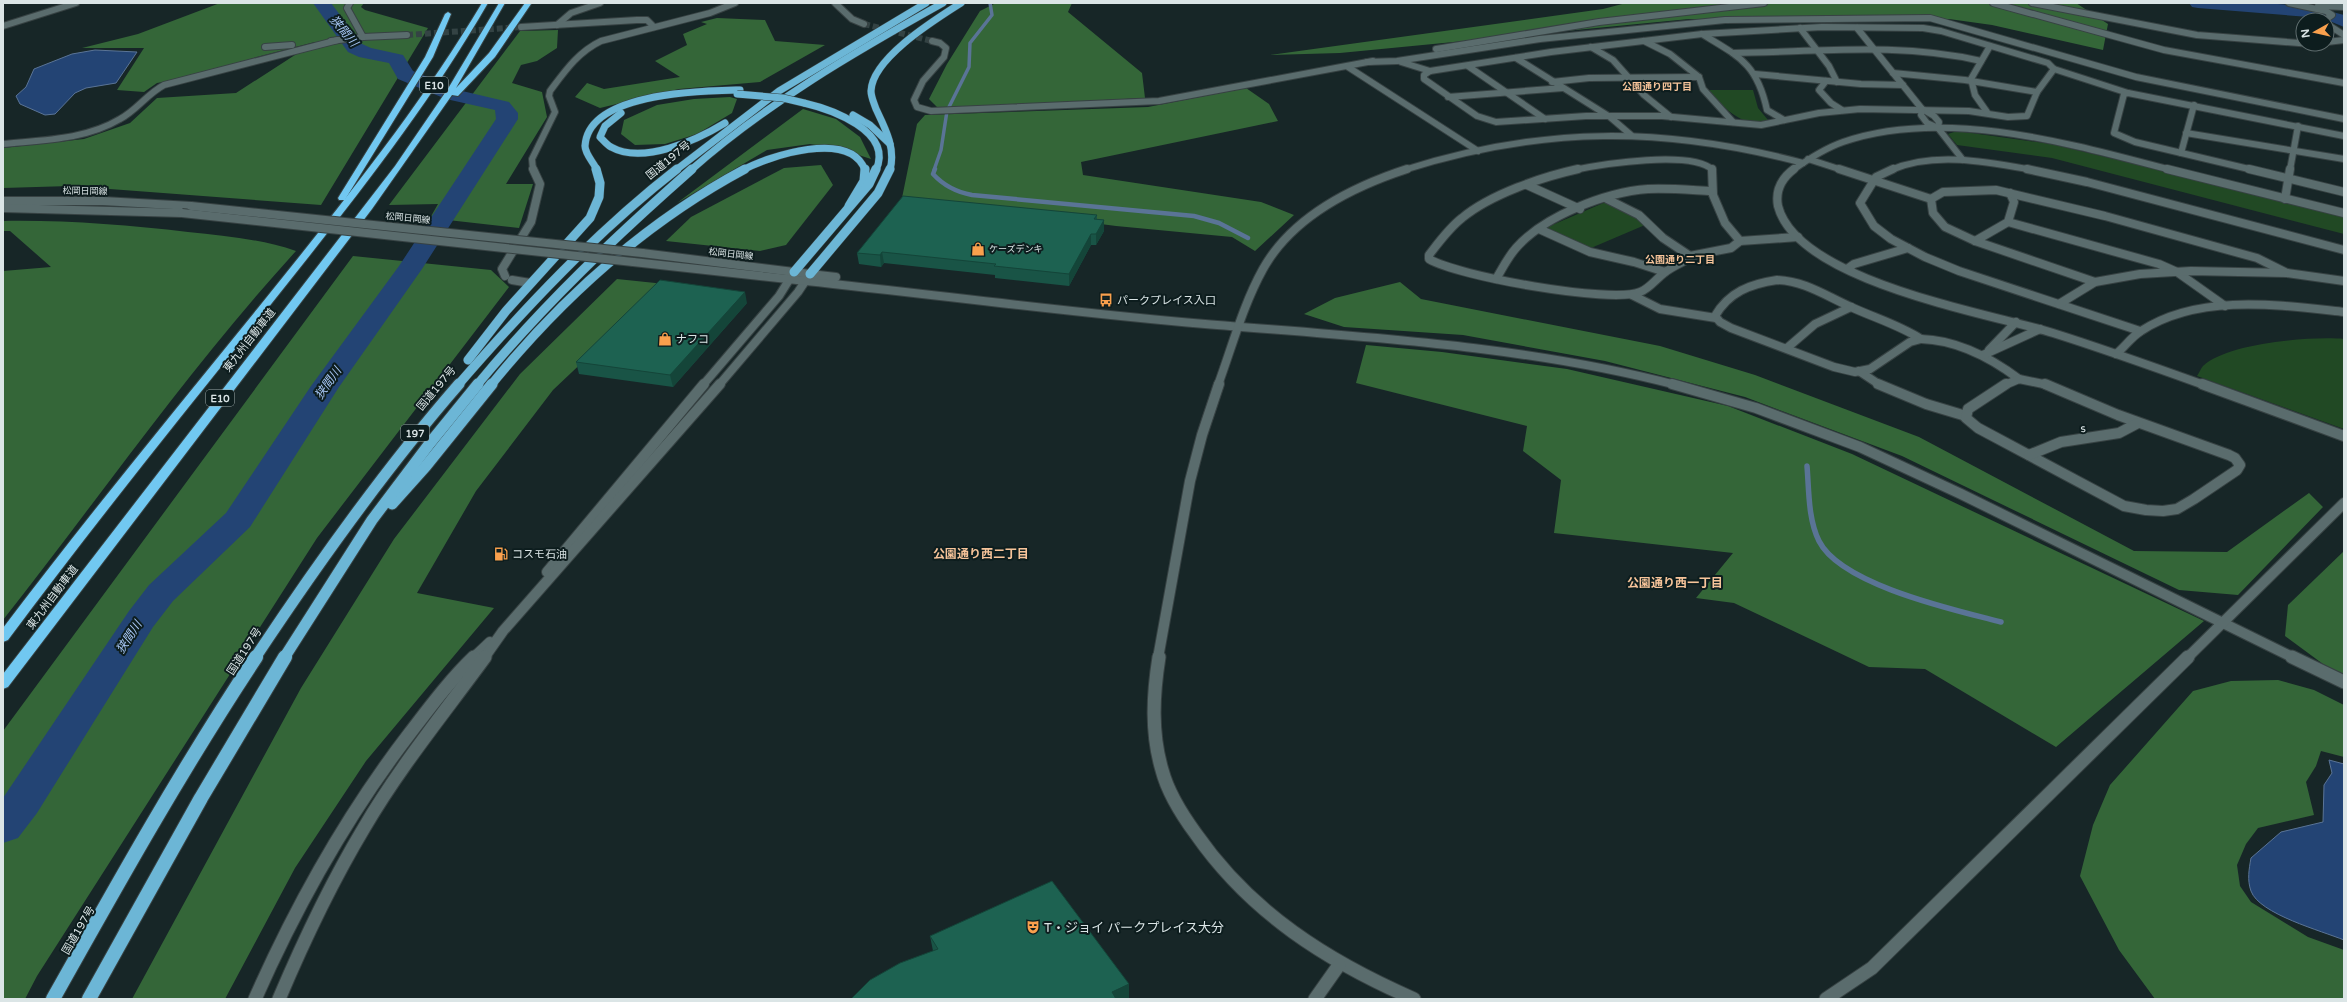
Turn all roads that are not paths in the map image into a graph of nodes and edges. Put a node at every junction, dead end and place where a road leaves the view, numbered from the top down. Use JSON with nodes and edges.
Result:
{"nodes":[{"id":1,"x":76,"y":3,"type":"edge"},
{"id":2,"x":350,"y":3,"type":"edge"},
{"id":3,"x":484,"y":3,"type":"edge"},
{"id":4,"x":502,"y":3,"type":"edge"},
{"id":5,"x":600,"y":3,"type":"edge"},
{"id":6,"x":735,"y":3,"type":"edge"},
{"id":7,"x":835,"y":3,"type":"edge"},
{"id":8,"x":926,"y":3,"type":"edge"},
{"id":9,"x":943,"y":3,"type":"edge"},
{"id":10,"x":961,"y":3,"type":"edge"},
{"id":11,"x":1764,"y":3,"type":"edge"},
{"id":12,"x":1993,"y":3,"type":"edge"},
{"id":13,"x":2032,"y":3,"type":"edge"},
{"id":14,"x":2289,"y":3,"type":"edge"},
{"id":15,"x":528,"y":4,"type":"dead end"},
{"id":16,"x":2306,"y":6,"type":"junction"},
{"id":17,"x":2344,"y":7,"type":"edge"},
{"id":18,"x":2323,"y":12,"type":"edge"},
{"id":19,"x":448,"y":14,"type":"dead end"},
{"id":20,"x":864,"y":24,"type":"tunnel mouth"},
{"id":21,"x":557,"y":25,"type":"junction"},
{"id":22,"x":3,"y":26,"type":"edge"},
{"id":23,"x":521,"y":27,"type":"tunnel mouth"},
{"id":24,"x":654,"y":27,"type":"junction"},
{"id":25,"x":1800,"y":28,"type":"junction"},
{"id":26,"x":1857,"y":28,"type":"junction"},
{"id":27,"x":2335,"y":29,"type":"edge"},
{"id":28,"x":1702,"y":34,"type":"junction"},
{"id":29,"x":406,"y":35,"type":"tunnel mouth"},
{"id":30,"x":2344,"y":35,"type":"edge"},
{"id":31,"x":363,"y":37,"type":"junction"},
{"id":32,"x":338,"y":40,"type":"junction"},
{"id":33,"x":856,"y":41,"type":"junction"},
{"id":34,"x":932,"y":41,"type":"tunnel mouth"},
{"id":35,"x":1644,"y":41,"type":"junction"},
{"id":36,"x":2295,"y":43,"type":"edge"},
{"id":37,"x":1990,"y":46,"type":"junction"},
{"id":38,"x":265,"y":47,"type":"dead end"},
{"id":39,"x":1591,"y":47,"type":"junction"},
{"id":40,"x":1874,"y":49,"type":"junction"},
{"id":41,"x":1817,"y":51,"type":"junction"},
{"id":42,"x":1733,"y":53,"type":"junction"},
{"id":43,"x":1516,"y":58,"type":"junction"},
{"id":44,"x":1397,"y":61,"type":"junction"},
{"id":45,"x":1367,"y":62,"type":"junction"},
{"id":46,"x":1981,"y":62,"type":"junction"},
{"id":47,"x":1468,"y":66,"type":"junction"},
{"id":48,"x":1348,"y":67,"type":"junction"},
{"id":49,"x":2054,"y":69,"type":"junction"},
{"id":50,"x":1430,"y":71,"type":"junction"},
{"id":51,"x":1893,"y":73,"type":"junction"},
{"id":52,"x":1755,"y":74,"type":"junction"},
{"id":53,"x":1699,"y":77,"type":"junction"},
{"id":54,"x":1631,"y":78,"type":"junction"},
{"id":55,"x":1971,"y":80,"type":"junction"},
{"id":56,"x":1826,"y":81,"type":"junction"},
{"id":57,"x":1552,"y":82,"type":"junction"},
{"id":58,"x":1837,"y":82,"type":"junction"},
{"id":59,"x":2344,"y":83,"type":"edge"},
{"id":60,"x":1903,"y":85,"type":"junction"},
{"id":61,"x":1563,"y":88,"type":"junction"},
{"id":62,"x":739,"y":92,"type":"junction"},
{"id":63,"x":1504,"y":92,"type":"junction"},
{"id":64,"x":2037,"y":92,"type":"junction"},
{"id":65,"x":2128,"y":93,"type":"junction"},
{"id":66,"x":1448,"y":97,"type":"junction"},
{"id":67,"x":805,"y":101,"type":"junction"},
{"id":68,"x":2194,"y":105,"type":"junction"},
{"id":69,"x":1922,"y":109,"type":"junction"},
{"id":70,"x":1842,"y":110,"type":"junction"},
{"id":71,"x":1987,"y":112,"type":"junction"},
{"id":72,"x":438,"y":113,"type":"junction"},
{"id":73,"x":1609,"y":116,"type":"junction"},
{"id":74,"x":1671,"y":116,"type":"junction"},
{"id":75,"x":1545,"y":119,"type":"junction"},
{"id":76,"x":2344,"y":119,"type":"edge"},
{"id":77,"x":1784,"y":120,"type":"junction"},
{"id":78,"x":1733,"y":122,"type":"junction"},
{"id":79,"x":2298,"y":126,"type":"junction"},
{"id":80,"x":1938,"y":128,"type":"junction"},
{"id":81,"x":2186,"y":133,"type":"junction"},
{"id":82,"x":1631,"y":136,"type":"junction"},
{"id":83,"x":2344,"y":136,"type":"edge"},
{"id":84,"x":3,"y":144,"type":"edge"},
{"id":85,"x":890,"y":144,"type":"junction"},
{"id":86,"x":1478,"y":151,"type":"junction"},
{"id":87,"x":2294,"y":151,"type":"junction"},
{"id":88,"x":2181,"y":153,"type":"junction"},
{"id":89,"x":2344,"y":159,"type":"edge"},
{"id":90,"x":1963,"y":160,"type":"junction"},
{"id":91,"x":1806,"y":161,"type":"junction"},
{"id":92,"x":2290,"y":179,"type":"junction"},
{"id":93,"x":1871,"y":180,"type":"junction"},
{"id":94,"x":1527,"y":185,"type":"junction"},
{"id":95,"x":1712,"y":191,"type":"junction"},
{"id":96,"x":2344,"y":192,"type":"edge"},
{"id":97,"x":2010,"y":193,"type":"junction"},
{"id":98,"x":1607,"y":199,"type":"junction"},
{"id":99,"x":1931,"y":199,"type":"junction"},
{"id":100,"x":2285,"y":199,"type":"junction"},
{"id":101,"x":3,"y":201,"type":"edge"},
{"id":102,"x":849,"y":206,"type":"junction"},
{"id":103,"x":3,"y":208,"type":"edge"},
{"id":104,"x":1580,"y":209,"type":"junction"},
{"id":105,"x":2344,"y":213,"type":"edge"},
{"id":106,"x":2008,"y":222,"type":"junction"},
{"id":107,"x":1539,"y":229,"type":"junction"},
{"id":108,"x":1798,"y":236,"type":"junction"},
{"id":109,"x":1740,"y":241,"type":"junction"},
{"id":110,"x":1976,"y":241,"type":"junction"},
{"id":111,"x":1908,"y":248,"type":"junction"},
{"id":112,"x":309,"y":250,"type":"junction"},
{"id":113,"x":2344,"y":250,"type":"edge"},
{"id":114,"x":1690,"y":256,"type":"junction"},
{"id":115,"x":1847,"y":268,"type":"junction"},
{"id":116,"x":1665,"y":272,"type":"junction"},
{"id":117,"x":2178,"y":272,"type":"junction"},
{"id":118,"x":2287,"y":273,"type":"junction"},
{"id":119,"x":792,"y":276,"type":"junction"},
{"id":120,"x":808,"y":277,"type":"junction"},
{"id":121,"x":1496,"y":278,"type":"junction"},
{"id":122,"x":2344,"y":281,"type":"edge"},
{"id":123,"x":2095,"y":282,"type":"junction"},
{"id":124,"x":530,"y":283,"type":"junction"},
{"id":125,"x":1632,"y":295,"type":"junction"},
{"id":126,"x":2059,"y":304,"type":"junction"},
{"id":127,"x":2225,"y":306,"type":"junction"},
{"id":128,"x":1851,"y":307,"type":"junction"},
{"id":129,"x":2344,"y":312,"type":"edge"},
{"id":130,"x":1716,"y":318,"type":"junction"},
{"id":131,"x":2016,"y":322,"type":"junction"},
{"id":132,"x":1240,"y":325,"type":"junction"},
{"id":133,"x":2040,"y":329,"type":"junction"},
{"id":134,"x":2140,"y":331,"type":"junction"},
{"id":135,"x":1922,"y":340,"type":"junction"},
{"id":136,"x":1787,"y":348,"type":"junction"},
{"id":137,"x":2116,"y":354,"type":"junction"},
{"id":138,"x":1983,"y":355,"type":"junction"},
{"id":139,"x":1860,"y":371,"type":"junction"},
{"id":140,"x":2019,"y":379,"type":"junction"},
{"id":141,"x":446,"y":394,"type":"junction"},
{"id":142,"x":1966,"y":416,"type":"junction"},
{"id":143,"x":2138,"y":422,"type":"junction"},
{"id":144,"x":2344,"y":436,"type":"edge"},
{"id":145,"x":2029,"y":456,"type":"junction"},
{"id":146,"x":2344,"y":503,"type":"edge"},
{"id":147,"x":361,"y":537,"type":"junction"},
{"id":148,"x":2223,"y":623,"type":"junction"},
{"id":149,"x":503,"y":631,"type":"junction"},
{"id":150,"x":3,"y":637,"type":"edge"},
{"id":151,"x":2344,"y":682,"type":"edge"},
{"id":152,"x":3,"y":684,"type":"edge"},
{"id":153,"x":1338,"y":965,"type":"junction"},
{"id":154,"x":53,"y":999,"type":"edge"},
{"id":155,"x":89,"y":999,"type":"edge"},
{"id":156,"x":255,"y":999,"type":"edge"},
{"id":157,"x":279,"y":999,"type":"edge"},
{"id":158,"x":1315,"y":999,"type":"edge"},
{"id":159,"x":1414,"y":999,"type":"edge"},
{"id":160,"x":1826,"y":999,"type":"edge"}],
"edges":[{"from":1,"to":22,"type":"street"},
{"from":2,"to":31,"type":"street"},
{"from":3,"to":112,"type":"highway","name":"東九州自動車道","number":"E10"},
{"from":4,"to":72,"type":"highway","name":"東九州自動車道","number":"E10"},
{"from":5,"to":21,"type":"street"},
{"from":6,"to":24,"type":"street"},
{"from":7,"to":20,"type":"street"},
{"from":8,"to":33,"type":"highway","name":"国道197号","number":"197"},
{"from":9,"to":147,"type":"highway","name":"国道197号","number":"197"},
{"from":10,"to":85,"type":"highway"},
{"from":11,"to":45,"type":"street"},
{"from":12,"to":59,"type":"street"},
{"from":13,"to":36,"type":"street"},
{"from":14,"to":16,"type":"street"},
{"from":15,"to":72,"type":"highway"},
{"from":16,"to":17,"type":"street"},
{"from":16,"to":18,"type":"street"},
{"from":19,"to":112,"type":"highway"},
{"from":21,"to":23,"type":"street"},
{"from":21,"to":24,"type":"street"},
{"from":24,"to":124,"type":"street"},
{"from":25,"to":26,"type":"street"},
{"from":25,"to":28,"type":"street"},
{"from":25,"to":41,"type":"street"},
{"from":26,"to":37,"type":"street"},
{"from":26,"to":40,"type":"street"},
{"from":27,"to":30,"type":"street"},
{"from":28,"to":35,"type":"street"},
{"from":28,"to":42,"type":"street"},
{"from":29,"to":31,"type":"street"},
{"from":31,"to":32,"type":"street"},
{"from":32,"to":38,"type":"street"},
{"from":32,"to":84,"type":"street"},
{"from":33,"to":62,"type":"highway"},
{"from":33,"to":141,"type":"highway","name":"国道197号","number":"197"},
{"from":34,"to":48,"type":"street"},
{"from":35,"to":39,"type":"street"},
{"from":35,"to":53,"type":"street"},
{"from":37,"to":46,"type":"street"},
{"from":37,"to":49,"type":"street"},
{"from":39,"to":43,"type":"street"},
{"from":39,"to":54,"type":"street"},
{"from":40,"to":41,"type":"street"},
{"from":40,"to":46,"type":"street"},
{"from":40,"to":51,"type":"street"},
{"from":41,"to":42,"type":"street"},
{"from":41,"to":58,"type":"street"},
{"from":42,"to":52,"type":"street"},
{"from":43,"to":47,"type":"street"},
{"from":43,"to":57,"type":"street"},
{"from":44,"to":45,"type":"street"},
{"from":44,"to":50,"type":"street"},
{"from":44,"to":76,"type":"street"},
{"from":45,"to":48,"type":"street"},
{"from":46,"to":55,"type":"street"},
{"from":47,"to":50,"type":"street"},
{"from":47,"to":63,"type":"street"},
{"from":48,"to":86,"type":"street"},
{"from":49,"to":64,"type":"street"},
{"from":49,"to":65,"type":"street"},
{"from":50,"to":66,"type":"street"},
{"from":51,"to":55,"type":"street"},
{"from":51,"to":60,"type":"street"},
{"from":52,"to":56,"type":"street"},
{"from":52,"to":77,"type":"street"},
{"from":53,"to":54,"type":"street"},
{"from":53,"to":78,"type":"street"},
{"from":54,"to":57,"type":"street"},
{"from":54,"to":74,"type":"street"},
{"from":55,"to":64,"type":"street"},
{"from":55,"to":71,"type":"street"},
{"from":56,"to":58,"type":"street"},
{"from":56,"to":70,"type":"street"},
{"from":57,"to":61,"type":"street"},
{"from":58,"to":60,"type":"street"},
{"from":60,"to":69,"type":"street"},
{"from":61,"to":63,"type":"street"},
{"from":61,"to":73,"type":"street"},
{"from":62,"to":67,"type":"highway","bridge":true},
{"from":62,"to":124,"type":"highway"},
{"from":63,"to":66,"type":"street"},
{"from":63,"to":75,"type":"street"},
{"from":64,"to":71,"type":"street"},
{"from":65,"to":68,"type":"street"},
{"from":65,"to":88,"type":"street"},
{"from":66,"to":75,"type":"street"},
{"from":67,"to":85,"type":"highway"},
{"from":67,"to":102,"type":"highway"},
{"from":68,"to":79,"type":"street"},
{"from":68,"to":81,"type":"street"},
{"from":69,"to":70,"type":"street"},
{"from":69,"to":71,"type":"street"},
{"from":69,"to":80,"type":"street"},
{"from":70,"to":77,"type":"street"},
{"from":72,"to":152,"type":"highway","name":"東九州自動車道","number":"E10"},
{"from":73,"to":74,"type":"street"},
{"from":73,"to":75,"type":"street"},
{"from":73,"to":82,"type":"street"},
{"from":74,"to":78,"type":"street"},
{"from":77,"to":78,"type":"street"},
{"from":79,"to":83,"type":"street"},
{"from":79,"to":87,"type":"street"},
{"from":80,"to":90,"type":"street"},
{"from":80,"to":91,"type":"street"},
{"from":80,"to":100,"type":"street"},
{"from":81,"to":87,"type":"street"},
{"from":81,"to":88,"type":"street"},
{"from":82,"to":86,"type":"street"},
{"from":82,"to":91,"type":"street"},
{"from":85,"to":120,"type":"highway"},
{"from":86,"to":132,"type":"street"},
{"from":87,"to":89,"type":"street"},
{"from":87,"to":92,"type":"street"},
{"from":88,"to":92,"type":"street"},
{"from":90,"to":93,"type":"street"},
{"from":90,"to":113,"type":"street"},
{"from":91,"to":93,"type":"street"},
{"from":91,"to":108,"type":"street"},
{"from":92,"to":96,"type":"street"},
{"from":92,"to":100,"type":"street"},
{"from":93,"to":99,"type":"street"},
{"from":93,"to":111,"type":"street"},
{"from":94,"to":95,"type":"street"},
{"from":94,"to":104,"type":"street"},
{"from":94,"to":121,"type":"street"},
{"from":95,"to":98,"type":"street"},
{"from":95,"to":109,"type":"street"},
{"from":97,"to":99,"type":"street"},
{"from":97,"to":106,"type":"street"},
{"from":97,"to":118,"type":"street"},
{"from":98,"to":104,"type":"street"},
{"from":98,"to":114,"type":"street"},
{"from":99,"to":110,"type":"street"},
{"from":100,"to":105,"type":"street"},
{"from":101,"to":119,"type":"street","name":"松岡日岡線","bridge":true},
{"from":102,"to":119,"type":"highway"},
{"from":102,"to":147,"type":"highway"},
{"from":103,"to":119,"type":"street","name":"松岡日岡線","bridge":true},
{"from":104,"to":107,"type":"street"},
{"from":106,"to":110,"type":"street"},
{"from":106,"to":117,"type":"street"},
{"from":107,"to":116,"type":"street"},
{"from":107,"to":121,"type":"street"},
{"from":108,"to":109,"type":"street"},
{"from":108,"to":115,"type":"street"},
{"from":109,"to":114,"type":"street"},
{"from":110,"to":123,"type":"street"},
{"from":111,"to":115,"type":"street"},
{"from":111,"to":126,"type":"street"},
{"from":112,"to":150,"type":"highway","name":"東九州自動車道","number":"E10"},
{"from":114,"to":116,"type":"street"},
{"from":115,"to":131,"type":"street"},
{"from":116,"to":125,"type":"street"},
{"from":117,"to":118,"type":"street"},
{"from":117,"to":123,"type":"street"},
{"from":117,"to":127,"type":"street"},
{"from":118,"to":122,"type":"street"},
{"from":119,"to":120,"type":"street","name":"松岡日岡線"},
{"from":119,"to":149,"type":"street"},
{"from":120,"to":132,"type":"street","name":"松岡日岡線"},
{"from":120,"to":149,"type":"street"},
{"from":121,"to":125,"type":"street"},
{"from":123,"to":126,"type":"street"},
{"from":124,"to":141,"type":"highway"},
{"from":125,"to":130,"type":"street"},
{"from":126,"to":134,"type":"street"},
{"from":127,"to":129,"type":"street"},
{"from":127,"to":134,"type":"street"},
{"from":128,"to":130,"type":"street"},
{"from":128,"to":135,"type":"street"},
{"from":128,"to":136,"type":"street"},
{"from":130,"to":136,"type":"street"},
{"from":131,"to":133,"type":"street"},
{"from":131,"to":138,"type":"street"},
{"from":132,"to":148,"type":"street","name":"松岡日岡線"},
{"from":132,"to":153,"type":"street"},
{"from":133,"to":137,"type":"street"},
{"from":133,"to":138,"type":"street"},
{"from":134,"to":137,"type":"street"},
{"from":135,"to":138,"type":"street"},
{"from":135,"to":139,"type":"street"},
{"from":136,"to":139,"type":"street"},
{"from":137,"to":144,"type":"street"},
{"from":138,"to":140,"type":"street"},
{"from":139,"to":142,"type":"street"},
{"from":140,"to":142,"type":"street"},
{"from":140,"to":143,"type":"street"},
{"from":141,"to":154,"type":"highway","name":"国道197号","number":"197"},
{"from":142,"to":145,"type":"street"},
{"from":143,"to":145,"type":"street","name":"s"},
{"from":143,"to":145,"type":"street"},
{"from":146,"to":148,"type":"street"},
{"from":147,"to":155,"type":"highway","name":"国道197号","number":"197"},
{"from":148,"to":151,"type":"street","name":"松岡日岡線"},
{"from":148,"to":160,"type":"street"},
{"from":149,"to":156,"type":"street"},
{"from":149,"to":157,"type":"street"},
{"from":153,"to":158,"type":"street"},
{"from":153,"to":159,"type":"street"}]}
